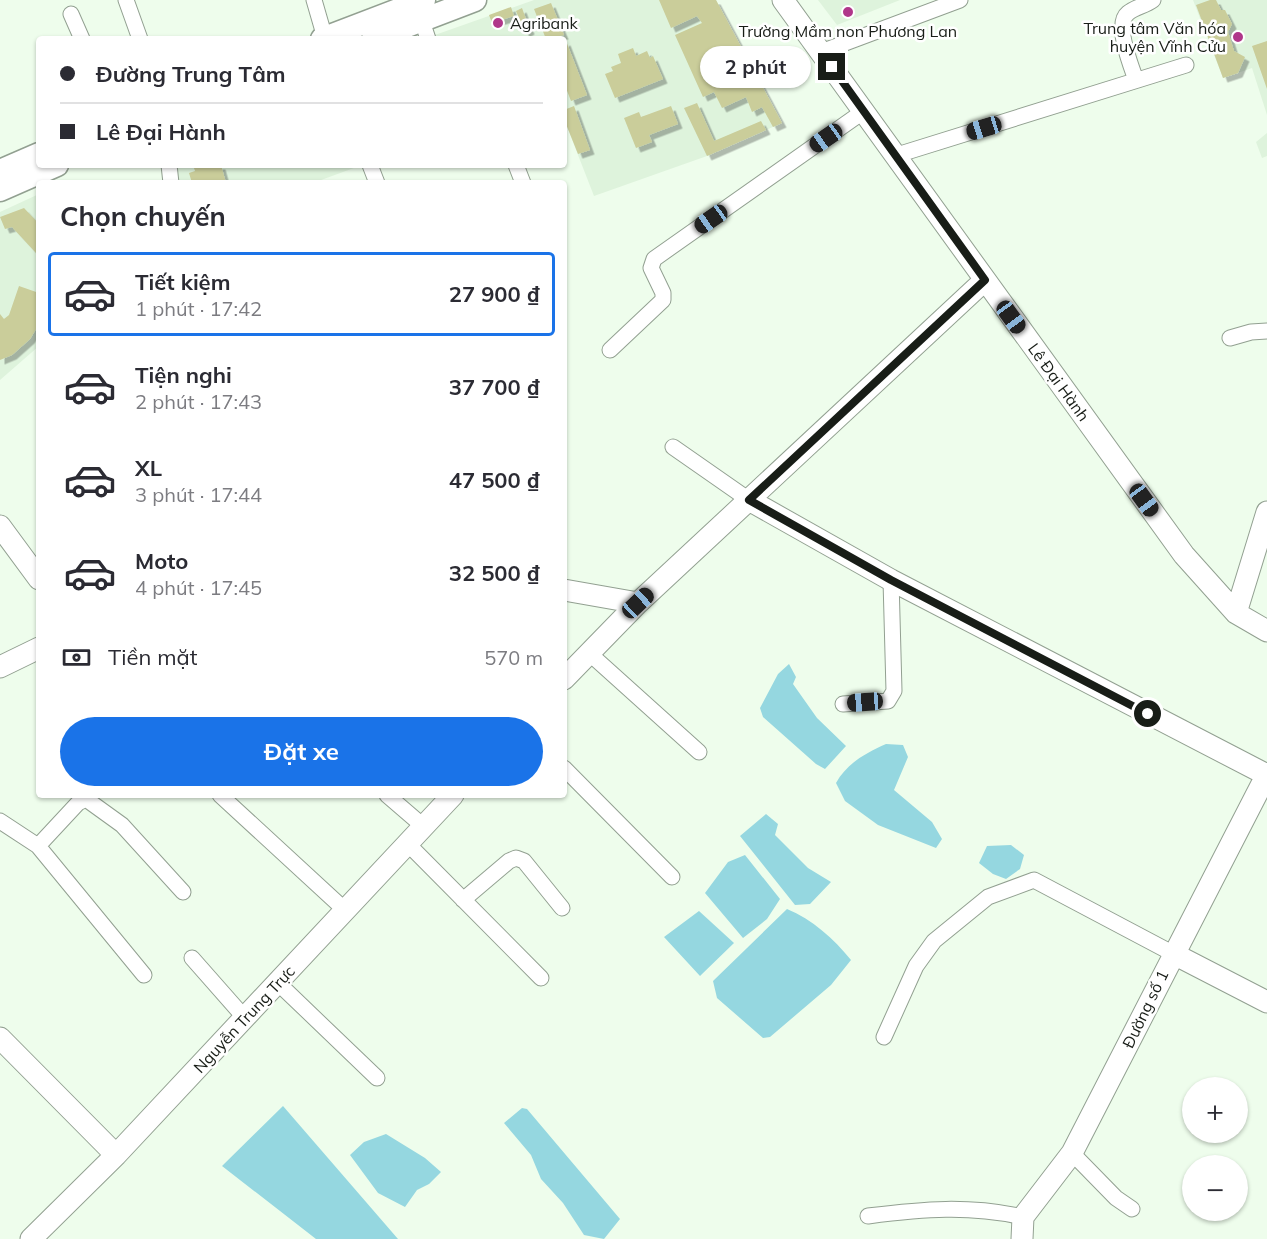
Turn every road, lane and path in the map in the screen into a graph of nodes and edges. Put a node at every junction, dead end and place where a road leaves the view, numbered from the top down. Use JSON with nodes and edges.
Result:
{"nodes":[{"id":1,"x":126,"y":0,"type":"edge"},
{"id":2,"x":314,"y":0,"type":"edge"},
{"id":3,"x":475,"y":0,"type":"edge"},
{"id":4,"x":783,"y":0,"type":"edge"},
{"id":5,"x":960,"y":0,"type":"edge"},
{"id":6,"x":1153,"y":0,"type":"edge"},
{"id":7,"x":71,"y":14,"type":"dead end"},
{"id":8,"x":424,"y":20,"type":"edge"},
{"id":9,"x":81,"y":36,"type":"edge"},
{"id":10,"x":139,"y":36,"type":"edge"},
{"id":11,"x":323,"y":36,"type":"edge"},
{"id":12,"x":340,"y":36,"type":"edge"},
{"id":13,"x":381,"y":36,"type":"edge"},
{"id":14,"x":821,"y":52,"type":"junction"},
{"id":15,"x":1186,"y":64,"type":"dead end"},
{"id":16,"x":1136,"y":80,"type":"junction"},
{"id":17,"x":864,"y":111,"type":"junction"},
{"id":18,"x":36,"y":155,"type":"edge"},
{"id":19,"x":897,"y":155,"type":"junction"},
{"id":20,"x":50,"y":168,"type":"edge"},
{"id":21,"x":0,"y":171,"type":"edge"},
{"id":22,"x":0,"y":190,"type":"edge"},
{"id":23,"x":985,"y":280,"type":"junction"},
{"id":24,"x":1267,"y":332,"type":"edge"},
{"id":25,"x":1230,"y":338,"type":"dead end"},
{"id":26,"x":610,"y":350,"type":"dead end"},
{"id":27,"x":673,"y":447,"type":"dead end"},
{"id":28,"x":749,"y":500,"type":"junction"},
{"id":29,"x":1267,"y":512,"type":"edge"},
{"id":30,"x":0,"y":526,"type":"edge"},
{"id":31,"x":1263,"y":541,"type":"edge"},
{"id":32,"x":36,"y":575,"type":"edge"},
{"id":33,"x":891,"y":580,"type":"junction"},
{"id":34,"x":567,"y":591,"type":"edge"},
{"id":35,"x":638,"y":603,"type":"junction"},
{"id":36,"x":1236,"y":613,"type":"junction"},
{"id":37,"x":1267,"y":631,"type":"edge"},
{"id":38,"x":36,"y":649,"type":"edge"},
{"id":39,"x":589,"y":653,"type":"junction"},
{"id":40,"x":0,"y":667,"type":"edge"},
{"id":41,"x":567,"y":677,"type":"edge"},
{"id":42,"x":843,"y":704,"type":"dead end"},
{"id":43,"x":699,"y":752,"type":"dead end"},
{"id":44,"x":567,"y":771,"type":"edge"},
{"id":45,"x":1267,"y":775,"type":"edge"},
{"id":46,"x":223,"y":798,"type":"edge"},
{"id":47,"x":390,"y":798,"type":"edge"},
{"id":48,"x":450,"y":798,"type":"edge"},
{"id":49,"x":0,"y":821,"type":"edge"},
{"id":50,"x":423,"y":826,"type":"junction"},
{"id":51,"x":408,"y":844,"type":"junction"},
{"id":52,"x":38,"y":846,"type":"junction"},
{"id":53,"x":672,"y":877,"type":"dead end"},
{"id":54,"x":183,"y":892,"type":"dead end"},
{"id":55,"x":463,"y":900,"type":"junction"},
{"id":56,"x":562,"y":908,"type":"dead end"},
{"id":57,"x":346,"y":911,"type":"junction"},
{"id":58,"x":1172,"y":953,"type":"junction"},
{"id":59,"x":192,"y":958,"type":"dead end"},
{"id":60,"x":144,"y":975,"type":"dead end"},
{"id":61,"x":541,"y":978,"type":"dead end"},
{"id":62,"x":278,"y":983,"type":"junction"},
{"id":63,"x":1267,"y":1002,"type":"edge"},
{"id":64,"x":244,"y":1017,"type":"junction"},
{"id":65,"x":884,"y":1037,"type":"dead end"},
{"id":66,"x":0,"y":1038,"type":"edge"},
{"id":67,"x":377,"y":1078,"type":"dead end"},
{"id":68,"x":1072,"y":1153,"type":"junction"},
{"id":69,"x":116,"y":1155,"type":"junction"},
{"id":70,"x":1132,"y":1209,"type":"dead end"},
{"id":71,"x":868,"y":1216,"type":"dead end"},
{"id":72,"x":1023,"y":1217,"type":"junction"},
{"id":73,"x":31,"y":1239,"type":"edge"},
{"id":74,"x":1022,"y":1239,"type":"edge"}],
"edges":[{"from":1,"to":10,"type":"street"},
{"from":2,"to":11,"type":"street"},
{"from":3,"to":8,"type":"main road"},
{"from":4,"to":14,"type":"street","name":"Lê Đại Hành"},
{"from":5,"to":14,"type":"street"},
{"from":6,"to":16,"type":"street"},
{"from":7,"to":9,"type":"street"},
{"from":8,"to":12,"type":"main road"},
{"from":8,"to":13,"type":"main road"},
{"from":14,"to":17,"type":"street","name":"Lê Đại Hành"},
{"from":15,"to":16,"type":"street"},
{"from":16,"to":19,"type":"street"},
{"from":17,"to":19,"type":"street","name":"Lê Đại Hành"},
{"from":17,"to":26,"type":"street"},
{"from":18,"to":21,"type":"main road"},
{"from":19,"to":23,"type":"street","name":"Lê Đại Hành"},
{"from":20,"to":22,"type":"main road"},
{"from":23,"to":28,"type":"street"},
{"from":23,"to":36,"type":"street","name":"Lê Đại Hành"},
{"from":24,"to":25,"type":"street"},
{"from":27,"to":28,"type":"street"},
{"from":28,"to":33,"type":"street"},
{"from":28,"to":35,"type":"street"},
{"from":29,"to":31,"type":"street"},
{"from":30,"to":32,"type":"street"},
{"from":31,"to":36,"type":"street"},
{"from":33,"to":42,"type":"street"},
{"from":33,"to":45,"type":"street"},
{"from":34,"to":35,"type":"street"},
{"from":35,"to":39,"type":"street"},
{"from":36,"to":37,"type":"street","name":"Lê Đại Hành"},
{"from":38,"to":40,"type":"street"},
{"from":39,"to":41,"type":"street"},
{"from":39,"to":43,"type":"street"},
{"from":44,"to":53,"type":"street"},
{"from":45,"to":58,"type":"street","name":"Đường số 1"},
{"from":46,"to":57,"type":"street"},
{"from":47,"to":50,"type":"street"},
{"from":48,"to":50,"type":"street","name":"Nguyễn Trung Trực"},
{"from":49,"to":52,"type":"street"},
{"from":50,"to":51,"type":"street","name":"Nguyễn Trung Trực"},
{"from":51,"to":55,"type":"street"},
{"from":51,"to":57,"type":"street","name":"Nguyễn Trung Trực"},
{"from":52,"to":54,"type":"street"},
{"from":52,"to":60,"type":"street"},
{"from":55,"to":56,"type":"street"},
{"from":55,"to":61,"type":"street"},
{"from":57,"to":62,"type":"street","name":"Nguyễn Trung Trực"},
{"from":58,"to":63,"type":"street"},
{"from":58,"to":65,"type":"street"},
{"from":58,"to":68,"type":"street","name":"Đường số 1"},
{"from":59,"to":64,"type":"street"},
{"from":62,"to":64,"type":"street","name":"Nguyễn Trung Trực"},
{"from":62,"to":67,"type":"street"},
{"from":64,"to":69,"type":"street","name":"Nguyễn Trung Trực"},
{"from":66,"to":69,"type":"street"},
{"from":68,"to":70,"type":"street"},
{"from":68,"to":72,"type":"street","name":"Đường số 1"},
{"from":69,"to":73,"type":"street","name":"Nguyễn Trung Trực"},
{"from":71,"to":72,"type":"street"},
{"from":72,"to":74,"type":"street"}]}
